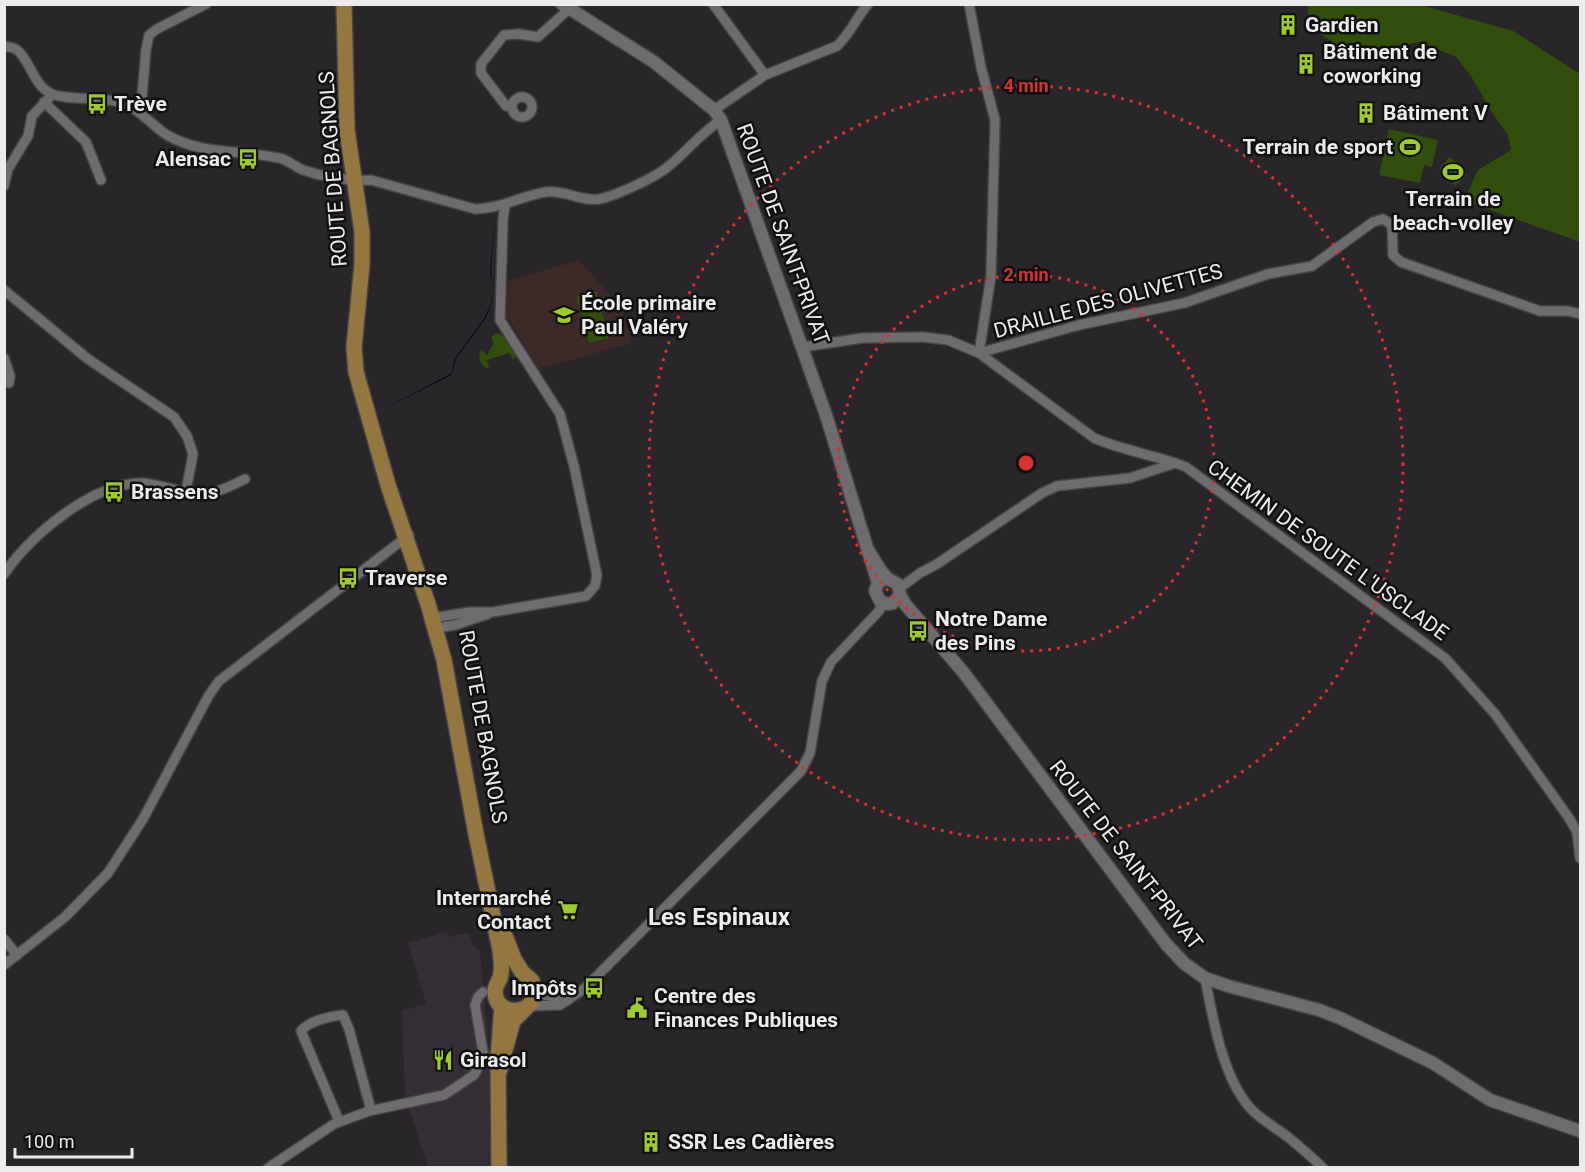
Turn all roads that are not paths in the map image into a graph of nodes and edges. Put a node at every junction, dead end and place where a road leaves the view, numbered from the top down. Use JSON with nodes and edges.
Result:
{"nodes":[{"id":1,"x":206,"y":4,"type":"edge"},
{"id":2,"x":344,"y":4,"type":"edge"},
{"id":3,"x":713,"y":4,"type":"edge"},
{"id":4,"x":868,"y":4,"type":"edge"},
{"id":5,"x":969,"y":4,"type":"edge"},
{"id":6,"x":565,"y":7,"type":"edge"},
{"id":7,"x":4,"y":46,"type":"edge"},
{"id":8,"x":765,"y":75,"type":"junction"},
{"id":9,"x":52,"y":95,"type":"junction"},
{"id":10,"x":44,"y":102,"type":"junction"},
{"id":11,"x":512,"y":107,"type":"dead end"},
{"id":12,"x":137,"y":110,"type":"junction"},
{"id":13,"x":718,"y":115,"type":"junction"},
{"id":14,"x":101,"y":180,"type":"dead end"},
{"id":15,"x":354,"y":180,"type":"junction"},
{"id":16,"x":4,"y":186,"type":"edge"},
{"id":17,"x":506,"y":205,"type":"junction"},
{"id":18,"x":4,"y":290,"type":"edge"},
{"id":19,"x":1581,"y":314,"type":"edge"},
{"id":20,"x":803,"y":347,"type":"junction"},
{"id":21,"x":979,"y":353,"type":"junction"},
{"id":22,"x":4,"y":358,"type":"edge"},
{"id":23,"x":9,"y":383,"type":"dead end"},
{"id":24,"x":1175,"y":463,"type":"junction"},
{"id":25,"x":245,"y":479,"type":"dead end"},
{"id":26,"x":186,"y":491,"type":"junction"},
{"id":27,"x":408,"y":536,"type":"junction"},
{"id":28,"x":4,"y":574,"type":"edge"},
{"id":29,"x":889,"y":591,"type":"junction"},
{"id":30,"x":438,"y":622,"type":"junction"},
{"id":31,"x":1577,"y":824,"type":"edge"},
{"id":32,"x":1581,"y":858,"type":"edge"},
{"id":33,"x":491,"y":892,"type":"junction"},
{"id":34,"x":4,"y":939,"type":"edge"},
{"id":35,"x":17,"y":955,"type":"junction"},
{"id":36,"x":4,"y":965,"type":"edge"},
{"id":37,"x":522,"y":972,"type":"junction"},
{"id":38,"x":1205,"y":978,"type":"junction"},
{"id":39,"x":493,"y":985,"type":"junction"},
{"id":40,"x":534,"y":985,"type":"junction"},
{"id":41,"x":568,"y":1000,"type":"junction"},
{"id":42,"x":501,"y":1006,"type":"junction"},
{"id":43,"x":527,"y":1007,"type":"junction"},
{"id":44,"x":499,"y":1072,"type":"junction"},
{"id":45,"x":371,"y":1110,"type":"junction"},
{"id":46,"x":339,"y":1121,"type":"junction"},
{"id":47,"x":1581,"y":1131,"type":"edge"},
{"id":48,"x":268,"y":1167,"type":"edge"},
{"id":49,"x":498,"y":1167,"type":"edge"},
{"id":50,"x":1323,"y":1167,"type":"edge"}],
"edges":[{"from":1,"to":12,"type":"street"},
{"from":2,"to":15,"type":"main road","name":"ROUTE DE BAGNOLS"},
{"from":3,"to":8,"type":"street"},
{"from":4,"to":8,"type":"street"},
{"from":5,"to":21,"type":"street"},
{"from":6,"to":11,"type":"street"},
{"from":6,"to":13,"type":"street","name":"ROUTE DE SAINT-PRIVAT"},
{"from":7,"to":9,"type":"street"},
{"from":8,"to":13,"type":"street"},
{"from":9,"to":10,"type":"street"},
{"from":9,"to":12,"type":"street"},
{"from":10,"to":14,"type":"street"},
{"from":10,"to":16,"type":"street"},
{"from":12,"to":15,"type":"street"},
{"from":13,"to":17,"type":"street"},
{"from":13,"to":20,"type":"street","name":"ROUTE DE SAINT-PRIVAT"},
{"from":15,"to":17,"type":"street"},
{"from":15,"to":27,"type":"main road","name":"ROUTE DE BAGNOLS"},
{"from":17,"to":30,"type":"street"},
{"from":18,"to":26,"type":"street"},
{"from":19,"to":21,"type":"street","name":"DRAILLE DES OLIVETTES"},
{"from":20,"to":21,"type":"street","name":"DRAILLE DES OLIVETTES"},
{"from":20,"to":29,"type":"street","name":"ROUTE DE SAINT-PRIVAT"},
{"from":21,"to":24,"type":"street","name":"CHEMIN DE SOUTE L'USCLADE"},
{"from":22,"to":23,"type":"street"},
{"from":24,"to":29,"type":"street"},
{"from":24,"to":31,"type":"street","name":"CHEMIN DE SOUTE L'USCLADE"},
{"from":25,"to":26,"type":"street"},
{"from":26,"to":28,"type":"street"},
{"from":27,"to":30,"type":"main road","name":"ROUTE DE BAGNOLS"},
{"from":27,"to":35,"type":"street"},
{"from":29,"to":38,"type":"street","name":"ROUTE DE SAINT-PRIVAT"},
{"from":29,"to":41,"type":"street"},
{"from":30,"to":33,"type":"main road","name":"ROUTE DE BAGNOLS"},
{"from":31,"to":32,"type":"street","name":"CHEMIN DE SOUTE L'USCLADE"},
{"from":33,"to":37,"type":"main road"},
{"from":33,"to":39,"type":"main road"},
{"from":34,"to":35,"type":"street"},
{"from":35,"to":36,"type":"street"},
{"from":37,"to":39,"type":"main road"},
{"from":37,"to":40,"type":"main road"},
{"from":38,"to":47,"type":"street","name":"ROUTE DE SAINT-PRIVAT"},
{"from":38,"to":50,"type":"street"},
{"from":39,"to":42,"type":"main road"},
{"from":39,"to":45,"type":"street"},
{"from":40,"to":41,"type":"street"},
{"from":40,"to":43,"type":"main road"},
{"from":41,"to":43,"type":"street"},
{"from":42,"to":43,"type":"main road"},
{"from":42,"to":44,"type":"main road"},
{"from":43,"to":44,"type":"main road"},
{"from":44,"to":49,"type":"main road"},
{"from":45,"to":46,"type":"street"},
{"from":45,"to":46,"type":"street"},
{"from":46,"to":48,"type":"street"}]}
